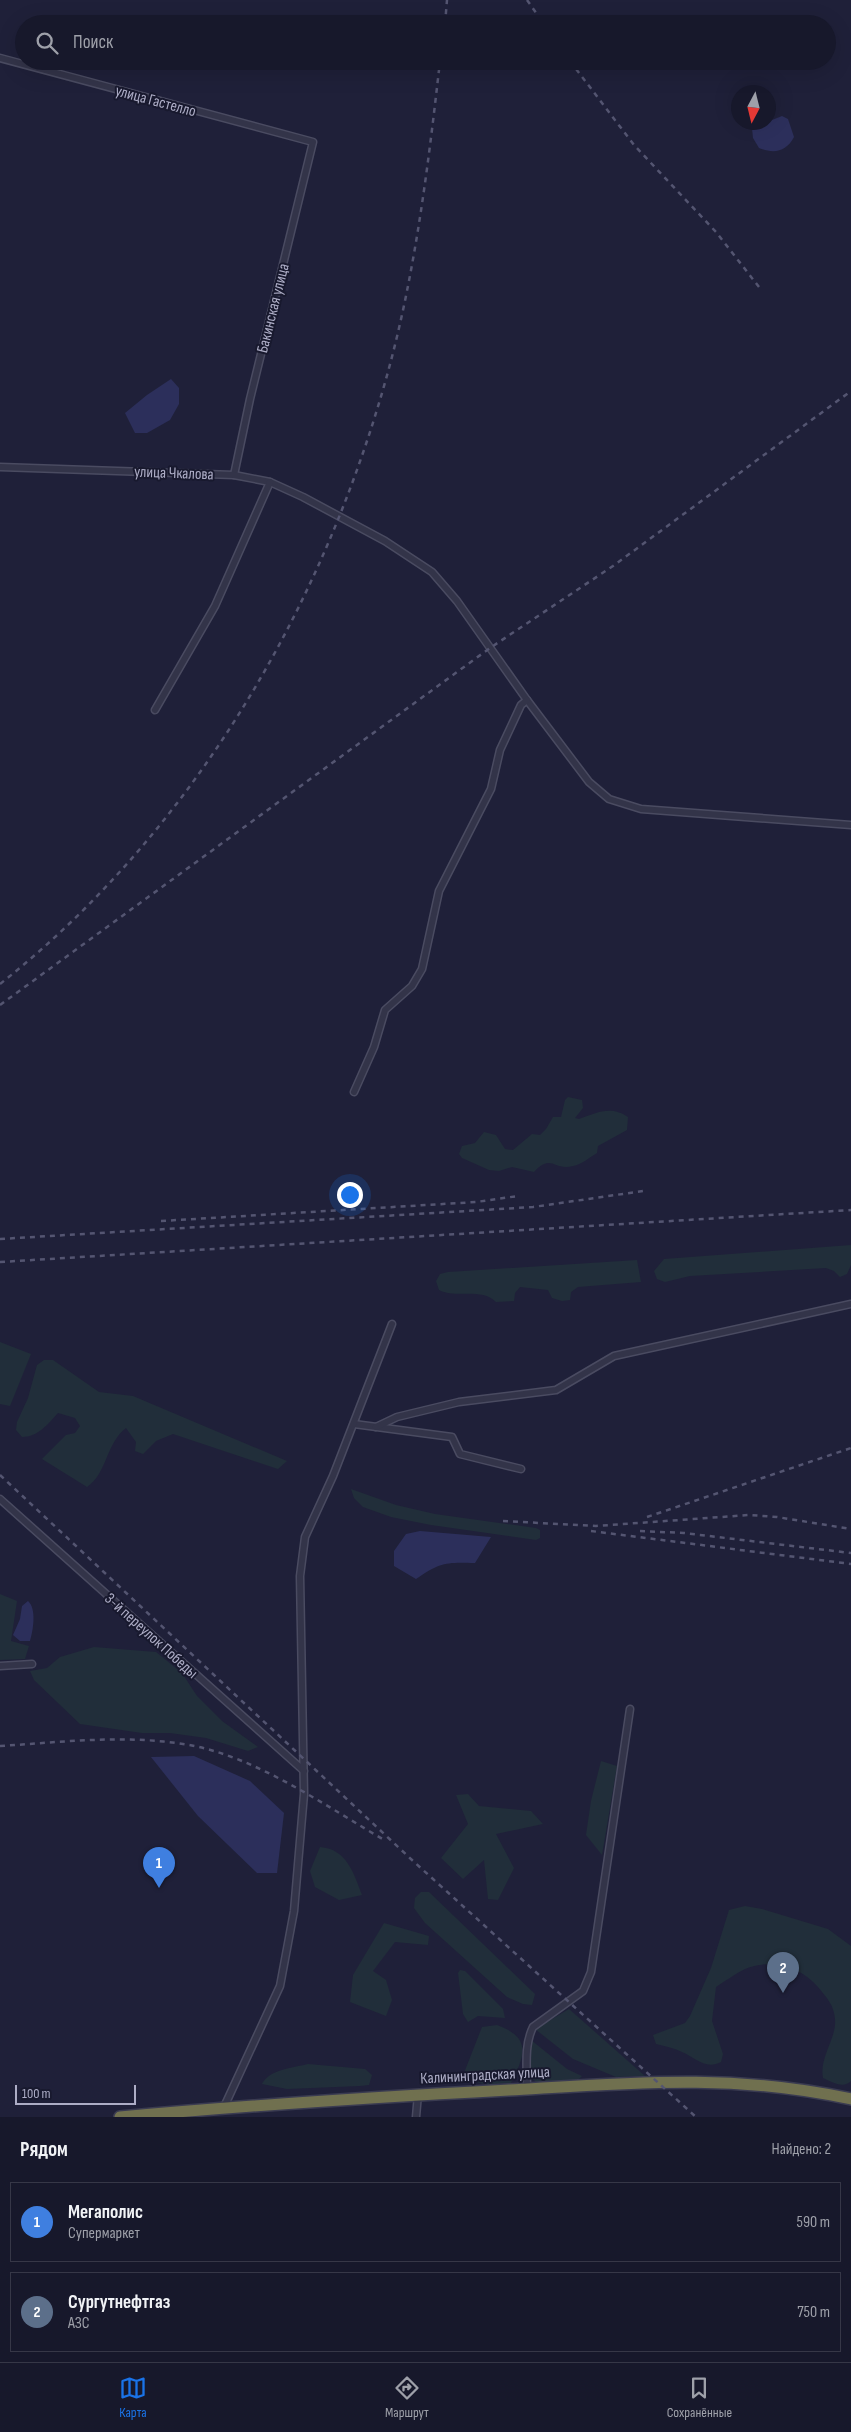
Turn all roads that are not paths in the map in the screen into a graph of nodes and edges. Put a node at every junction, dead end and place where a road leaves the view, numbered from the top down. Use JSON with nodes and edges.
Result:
{"nodes":[{"id":1,"x":0,"y":58,"type":"edge"},
{"id":2,"x":15,"y":62,"type":"edge"},
{"id":3,"x":45,"y":70,"type":"edge"},
{"id":4,"x":313,"y":142,"type":"joint"},
{"id":5,"x":0,"y":467,"type":"edge"},
{"id":6,"x":234,"y":475,"type":"junction"},
{"id":7,"x":270,"y":482,"type":"junction"},
{"id":8,"x":527,"y":700,"type":"junction"},
{"id":9,"x":155,"y":710,"type":"dead end"},
{"id":10,"x":851,"y":825,"type":"edge"},
{"id":11,"x":354,"y":1092,"type":"dead end"},
{"id":12,"x":851,"y":1304,"type":"edge"},
{"id":13,"x":392,"y":1324,"type":"dead end"},
{"id":14,"x":354,"y":1424,"type":"junction"},
{"id":15,"x":376,"y":1427,"type":"junction"},
{"id":16,"x":522,"y":1469,"type":"dead end"},
{"id":17,"x":0,"y":1499,"type":"edge"},
{"id":18,"x":32,"y":1664,"type":"dead end"},
{"id":19,"x":0,"y":1666,"type":"edge"},
{"id":20,"x":630,"y":1709,"type":"dead end"},
{"id":21,"x":304,"y":1771,"type":"junction"},
{"id":22,"x":527,"y":2089,"type":"junction"},
{"id":23,"x":418,"y":2094,"type":"junction"},
{"id":24,"x":851,"y":2099,"type":"edge"},
{"id":25,"x":224,"y":2107,"type":"junction"},
{"id":26,"x":120,"y":2117,"type":"edge"},
{"id":27,"x":416,"y":2117,"type":"edge"}],
"edges":[{"from":1,"to":2,"type":"street","name":"улица Гастелло"},
{"from":3,"to":4,"type":"street","name":"улица Гастелло"},
{"from":4,"to":6,"type":"street","name":"Бакинская улица"},
{"from":5,"to":6,"type":"street","name":"улица Чкалова"},
{"from":6,"to":7,"type":"street","name":"улица Чкалова"},
{"from":7,"to":8,"type":"street","name":"улица Чкалова"},
{"from":7,"to":9,"type":"street"},
{"from":8,"to":10,"type":"street","name":"улица Чкалова"},
{"from":8,"to":11,"type":"street"},
{"from":12,"to":15,"type":"street"},
{"from":13,"to":14,"type":"street"},
{"from":14,"to":15,"type":"street"},
{"from":14,"to":21,"type":"street"},
{"from":15,"to":16,"type":"street"},
{"from":17,"to":21,"type":"street","name":"3-й переулок Победы"},
{"from":18,"to":19,"type":"street"},
{"from":20,"to":22,"type":"street"},
{"from":21,"to":25,"type":"street"},
{"from":22,"to":23,"type":"highway","name":"Калининградская улица"},
{"from":22,"to":24,"type":"highway","name":"Калининградская улица"},
{"from":23,"to":25,"type":"highway","name":"Калининградская улица"},
{"from":23,"to":27,"type":"street"},
{"from":25,"to":26,"type":"highway","name":"Калининградская улица"}]}
